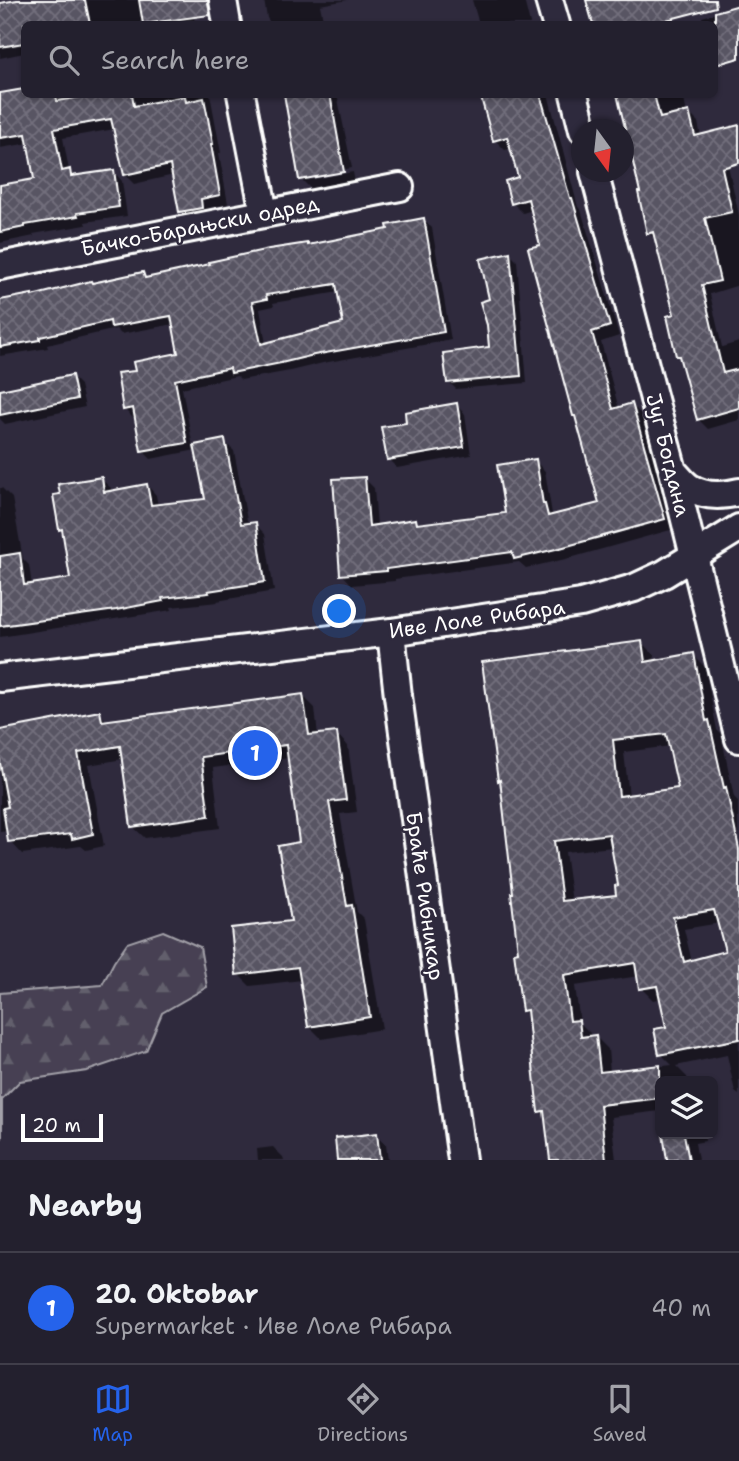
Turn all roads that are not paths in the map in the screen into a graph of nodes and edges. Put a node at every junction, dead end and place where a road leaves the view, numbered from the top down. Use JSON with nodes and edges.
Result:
{"nodes":[{"id":1,"x":223,"y":0,"type":"edge"},
{"id":2,"x":549,"y":0,"type":"edge"},
{"id":3,"x":226,"y":21,"type":"edge"},
{"id":4,"x":555,"y":21,"type":"edge"},
{"id":5,"x":242,"y":98,"type":"edge"},
{"id":6,"x":575,"y":98,"type":"edge"},
{"id":7,"x":580,"y":119,"type":"edge"},
{"id":8,"x":597,"y":182,"type":"edge"},
{"id":9,"x":400,"y":187,"type":"dead end"},
{"id":10,"x":264,"y":213,"type":"junction"},
{"id":11,"x":0,"y":266,"type":"edge"},
{"id":12,"x":673,"y":471,"type":"junction"},
{"id":13,"x":739,"y":492,"type":"edge"},
{"id":14,"x":739,"y":528,"type":"edge"},
{"id":15,"x":694,"y":556,"type":"junction"},
{"id":16,"x":391,"y":632,"type":"junction"},
{"id":17,"x":0,"y":678,"type":"edge"},
{"id":18,"x":739,"y":739,"type":"edge"},
{"id":19,"x":462,"y":1160,"type":"edge"}],
"edges":[{"from":1,"to":3,"type":"street"},
{"from":2,"to":4,"type":"street"},
{"from":5,"to":10,"type":"street"},
{"from":6,"to":7,"type":"street"},
{"from":8,"to":12,"type":"street","name":"Југ Богдана"},
{"from":9,"to":10,"type":"street","name":"Бачко-Барањски одред"},
{"from":10,"to":11,"type":"street","name":"Бачко-Барањски одред"},
{"from":12,"to":13,"type":"street"},
{"from":12,"to":15,"type":"street","name":"Југ Богдана"},
{"from":14,"to":15,"type":"street","name":"Иве Лоле Рибара"},
{"from":15,"to":16,"type":"street","name":"Иве Лоле Рибара"},
{"from":15,"to":18,"type":"street","name":"Југ Богдана"},
{"from":16,"to":17,"type":"street","name":"Иве Лоле Рибара"},
{"from":16,"to":19,"type":"street","name":"Браће Рибникар"}]}
